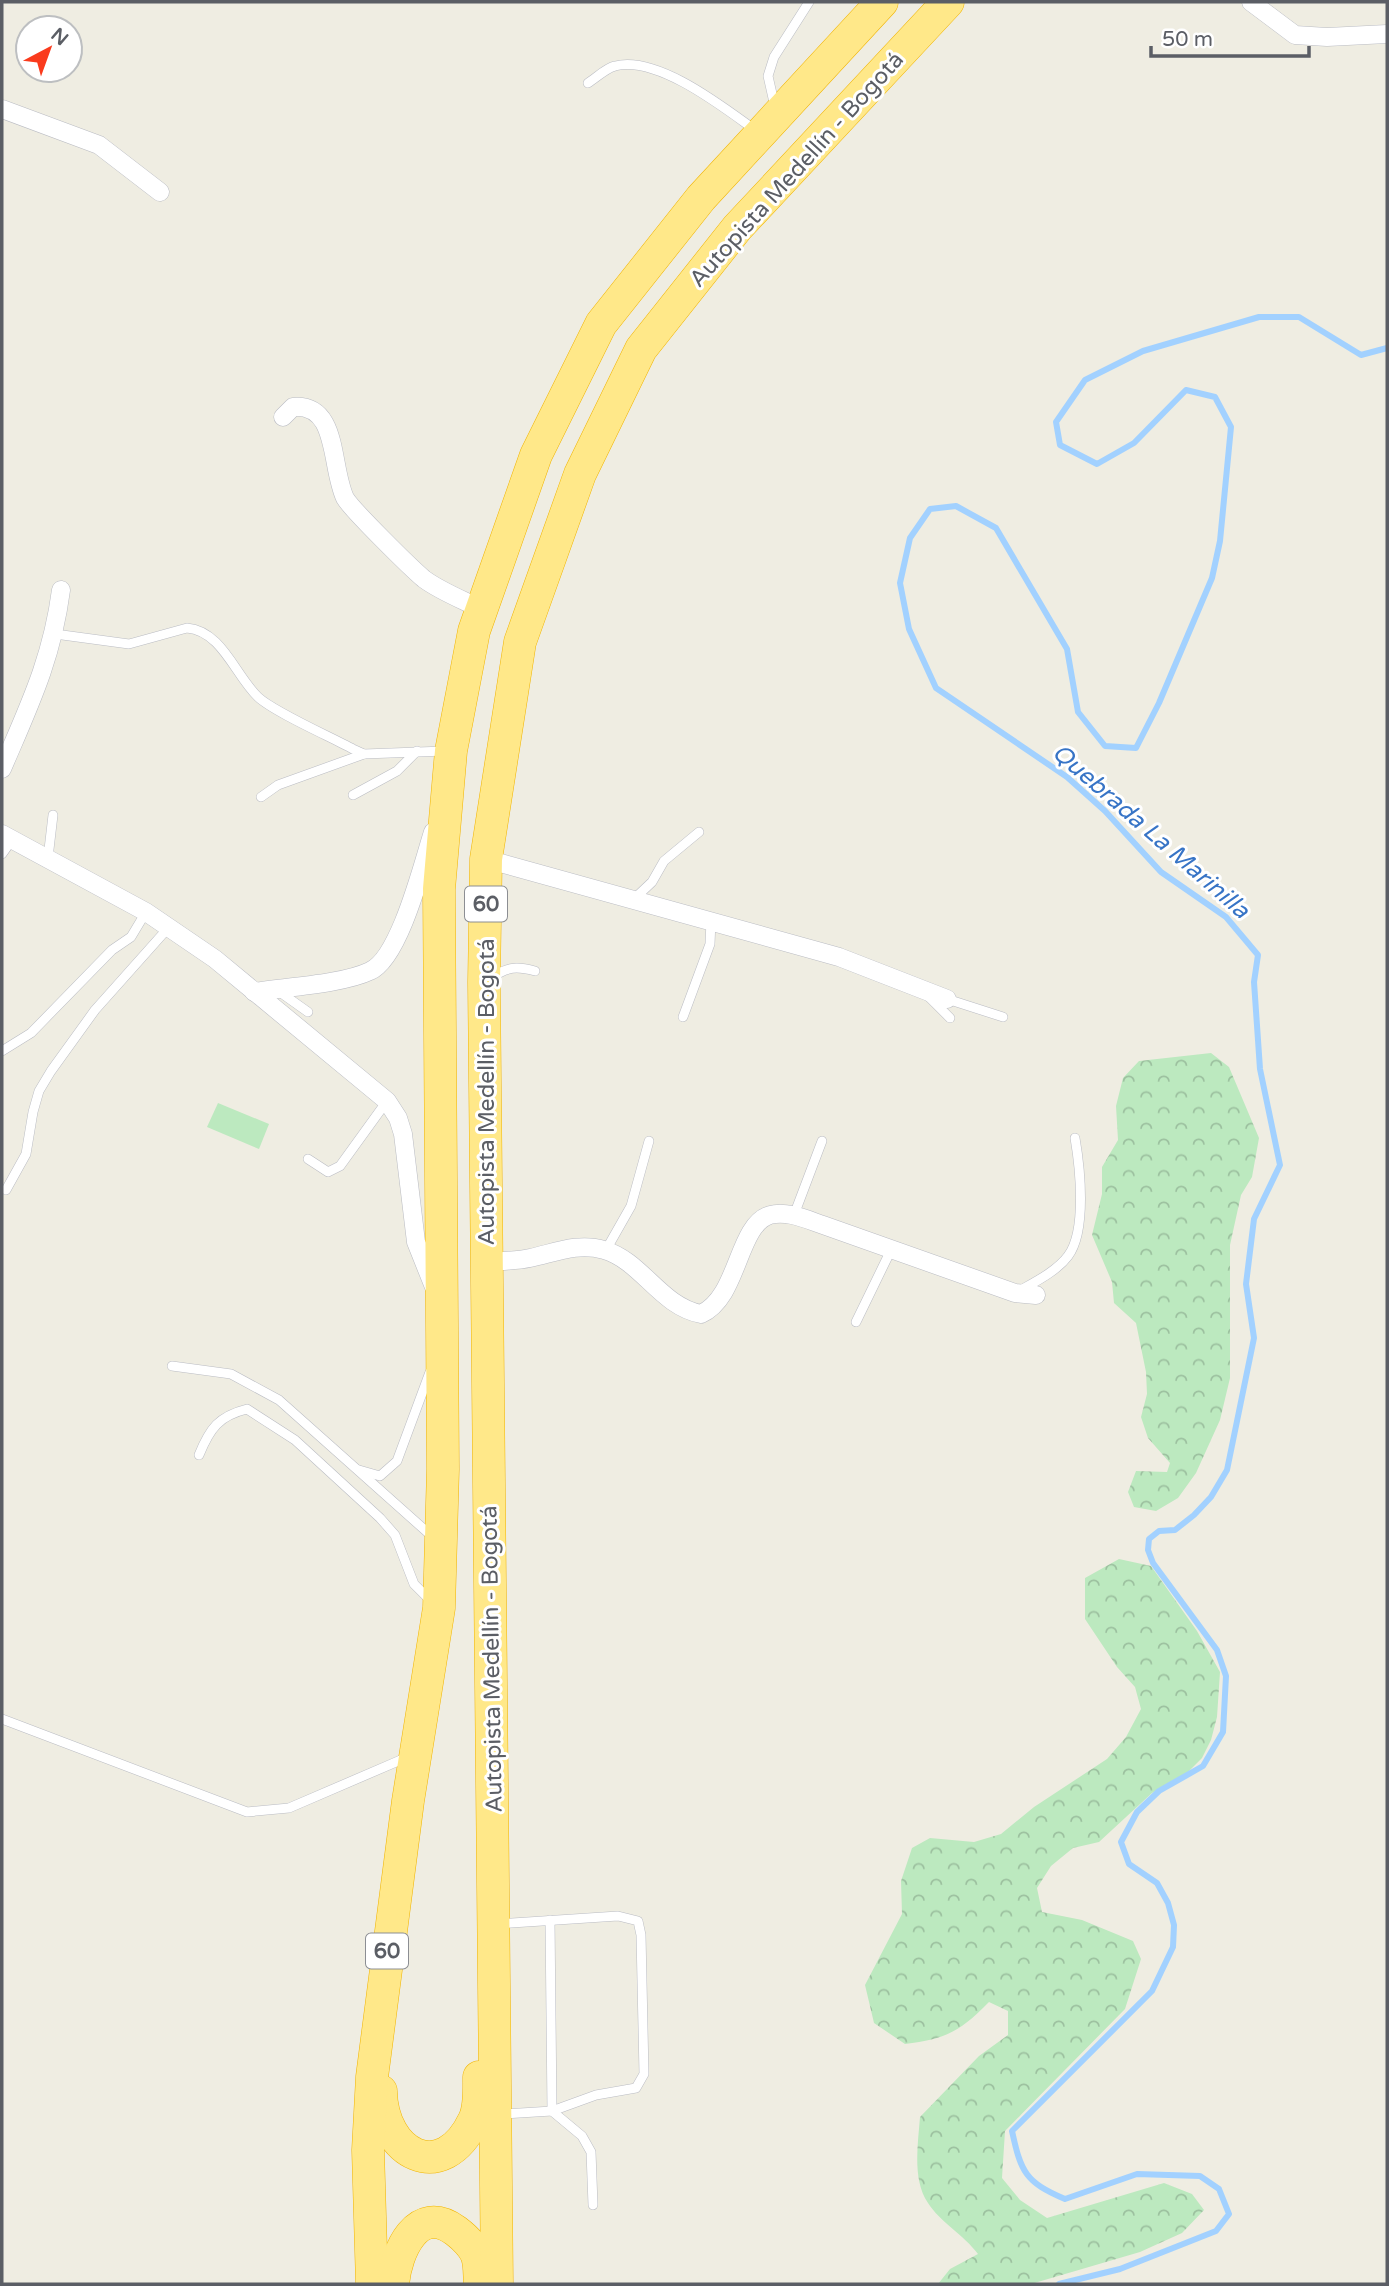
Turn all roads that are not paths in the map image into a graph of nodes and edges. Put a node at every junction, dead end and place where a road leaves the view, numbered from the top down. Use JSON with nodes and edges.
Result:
{"nodes":[{"id":1,"x":809,"y":2,"type":"edge"},
{"id":2,"x":882,"y":2,"type":"edge"},
{"id":3,"x":947,"y":2,"type":"edge"},
{"id":4,"x":1251,"y":2,"type":"edge"},
{"id":5,"x":1387,"y":34,"type":"edge"},
{"id":6,"x":588,"y":83,"type":"dead end"},
{"id":7,"x":2,"y":109,"type":"edge"},
{"id":8,"x":770,"y":123,"type":"junction"},
{"id":9,"x":160,"y":192,"type":"dead end"},
{"id":10,"x":283,"y":417,"type":"dead end"},
{"id":11,"x":61,"y":590,"type":"dead end"},
{"id":12,"x":481,"y":609,"type":"junction"},
{"id":13,"x":55,"y":634,"type":"junction"},
{"id":14,"x":417,"y":751,"type":"junction"},
{"id":15,"x":451,"y":751,"type":"junction"},
{"id":16,"x":364,"y":754,"type":"junction"},
{"id":17,"x":2,"y":769,"type":"edge"},
{"id":18,"x":353,"y":795,"type":"dead end"},
{"id":19,"x":261,"y":797,"type":"dead end"},
{"id":20,"x":444,"y":806,"type":"junction"},
{"id":21,"x":53,"y":815,"type":"dead end"},
{"id":22,"x":699,"y":832,"type":"dead end"},
{"id":23,"x":5,"y":843,"type":"edge"},
{"id":24,"x":48,"y":858,"type":"junction"},
{"id":25,"x":486,"y":859,"type":"junction"},
{"id":26,"x":634,"y":900,"type":"junction"},
{"id":27,"x":146,"y":912,"type":"junction"},
{"id":28,"x":711,"y":920,"type":"junction"},
{"id":29,"x":169,"y":927,"type":"junction"},
{"id":30,"x":535,"y":971,"type":"dead end"},
{"id":31,"x":484,"y":982,"type":"junction"},
{"id":32,"x":276,"y":988,"type":"junction"},
{"id":33,"x":926,"y":990,"type":"junction"},
{"id":34,"x":254,"y":992,"type":"junction"},
{"id":35,"x":947,"y":999,"type":"joint"},
{"id":36,"x":308,"y":1012,"type":"dead end"},
{"id":37,"x":683,"y":1017,"type":"dead end"},
{"id":38,"x":1003,"y":1017,"type":"dead end"},
{"id":39,"x":950,"y":1018,"type":"dead end"},
{"id":40,"x":2,"y":1051,"type":"edge"},
{"id":41,"x":387,"y":1101,"type":"junction"},
{"id":42,"x":1075,"y":1138,"type":"dead end"},
{"id":43,"x":649,"y":1141,"type":"dead end"},
{"id":44,"x":821,"y":1141,"type":"dead end"},
{"id":45,"x":308,"y":1159,"type":"dead end"},
{"id":46,"x":6,"y":1190,"type":"dead end"},
{"id":47,"x":794,"y":1215,"type":"junction"},
{"id":48,"x":606,"y":1250,"type":"junction"},
{"id":49,"x":891,"y":1250,"type":"junction"},
{"id":50,"x":487,"y":1262,"type":"junction"},
{"id":51,"x":1015,"y":1293,"type":"junction"},
{"id":52,"x":1037,"y":1295,"type":"dead end"},
{"id":53,"x":441,"y":1305,"type":"junction"},
{"id":54,"x":856,"y":1322,"type":"dead end"},
{"id":55,"x":440,"y":1349,"type":"junction"},
{"id":56,"x":172,"y":1366,"type":"dead end"},
{"id":57,"x":200,"y":1455,"type":"dead end"},
{"id":58,"x":358,"y":1470,"type":"junction"},
{"id":59,"x":442,"y":1545,"type":"junction"},
{"id":60,"x":439,"y":1608,"type":"junction"},
{"id":61,"x":2,"y":1719,"type":"edge"},
{"id":62,"x":415,"y":1754,"type":"junction"},
{"id":63,"x":550,"y":1920,"type":"junction"},
{"id":64,"x":494,"y":1924,"type":"junction"},
{"id":65,"x":495,"y":1973,"type":"junction"},
{"id":66,"x":379,"y":2006,"type":"junction"},
{"id":67,"x":552,"y":2111,"type":"junction"},
{"id":68,"x":496,"y":2115,"type":"junction"},
{"id":69,"x":593,"y":2205,"type":"dead end"},
{"id":70,"x":372,"y":2284,"type":"edge"},
{"id":71,"x":393,"y":2284,"type":"edge"},
{"id":72,"x":480,"y":2284,"type":"edge"},
{"id":73,"x":497,"y":2284,"type":"edge"}],
"edges":[{"from":1,"to":8,"type":"lane"},
{"from":2,"to":8,"type":"highway","name":"Autopista Medellín - Bogotá","number":"60"},
{"from":3,"to":25,"type":"highway","name":"Autopista Medellín - Bogotá","number":"60"},
{"from":4,"to":5,"type":"street"},
{"from":6,"to":8,"type":"lane"},
{"from":7,"to":9,"type":"street"},
{"from":8,"to":12,"type":"highway","name":"Autopista Medellín - Bogotá","number":"60"},
{"from":10,"to":12,"type":"street"},
{"from":11,"to":13,"type":"street"},
{"from":12,"to":15,"type":"highway","name":"Autopista Medellín - Bogotá","number":"60"},
{"from":13,"to":16,"type":"lane"},
{"from":13,"to":17,"type":"street"},
{"from":14,"to":15,"type":"lane"},
{"from":14,"to":16,"type":"lane"},
{"from":14,"to":18,"type":"lane"},
{"from":15,"to":20,"type":"highway","name":"Autopista Medellín - Bogotá","number":"60"},
{"from":16,"to":19,"type":"lane"},
{"from":20,"to":32,"type":"street"},
{"from":20,"to":53,"type":"highway","name":"Autopista Medellín - Bogotá","number":"60"},
{"from":21,"to":24,"type":"lane"},
{"from":22,"to":26,"type":"lane"},
{"from":23,"to":24,"type":"street"},
{"from":24,"to":27,"type":"street"},
{"from":25,"to":26,"type":"street"},
{"from":25,"to":31,"type":"highway","name":"Autopista Medellín - Bogotá","number":"60"},
{"from":26,"to":28,"type":"street"},
{"from":27,"to":29,"type":"street"},
{"from":27,"to":40,"type":"lane"},
{"from":28,"to":33,"type":"street"},
{"from":28,"to":37,"type":"lane"},
{"from":29,"to":34,"type":"street"},
{"from":29,"to":46,"type":"lane"},
{"from":30,"to":31,"type":"lane"},
{"from":31,"to":50,"type":"highway","name":"Autopista Medellín - Bogotá","number":"60"},
{"from":32,"to":34,"type":"street"},
{"from":32,"to":36,"type":"lane"},
{"from":33,"to":35,"type":"street"},
{"from":33,"to":39,"type":"lane"},
{"from":34,"to":41,"type":"street"},
{"from":35,"to":38,"type":"lane"},
{"from":41,"to":45,"type":"lane"},
{"from":41,"to":53,"type":"street"},
{"from":42,"to":51,"type":"lane"},
{"from":43,"to":48,"type":"lane"},
{"from":44,"to":47,"type":"lane"},
{"from":47,"to":48,"type":"street"},
{"from":47,"to":49,"type":"street"},
{"from":48,"to":50,"type":"street"},
{"from":49,"to":51,"type":"street"},
{"from":49,"to":54,"type":"lane"},
{"from":50,"to":64,"type":"highway","name":"Autopista Medellín - Bogotá","number":"60"},
{"from":51,"to":52,"type":"street"},
{"from":53,"to":55,"type":"highway","name":"Autopista Medellín - Bogotá","number":"60"},
{"from":55,"to":58,"type":"lane"},
{"from":55,"to":59,"type":"highway","name":"Autopista Medellín - Bogotá","number":"60"},
{"from":56,"to":58,"type":"lane"},
{"from":57,"to":60,"type":"lane"},
{"from":58,"to":59,"type":"lane"},
{"from":59,"to":60,"type":"highway","name":"Autopista Medellín - Bogotá","number":"60"},
{"from":60,"to":62,"type":"highway","name":"Autopista Medellín - Bogotá","number":"60"},
{"from":61,"to":62,"type":"lane"},
{"from":62,"to":66,"type":"highway","name":"Autopista Medellín - Bogotá","number":"60"},
{"from":63,"to":64,"type":"lane"},
{"from":63,"to":67,"type":"lane"},
{"from":63,"to":67,"type":"lane"},
{"from":64,"to":65,"type":"highway","name":"Autopista Medellín - Bogotá","number":"60"},
{"from":65,"to":66,"type":"highway"},
{"from":65,"to":68,"type":"highway","name":"Autopista Medellín - Bogotá","number":"60"},
{"from":66,"to":70,"type":"highway","name":"Autopista Medellín - Bogotá","number":"60"},
{"from":67,"to":68,"type":"lane"},
{"from":67,"to":69,"type":"lane"},
{"from":68,"to":73,"type":"highway","name":"Autopista Medellín - Bogotá","number":"60"},
{"from":71,"to":72,"type":"highway"}]}
